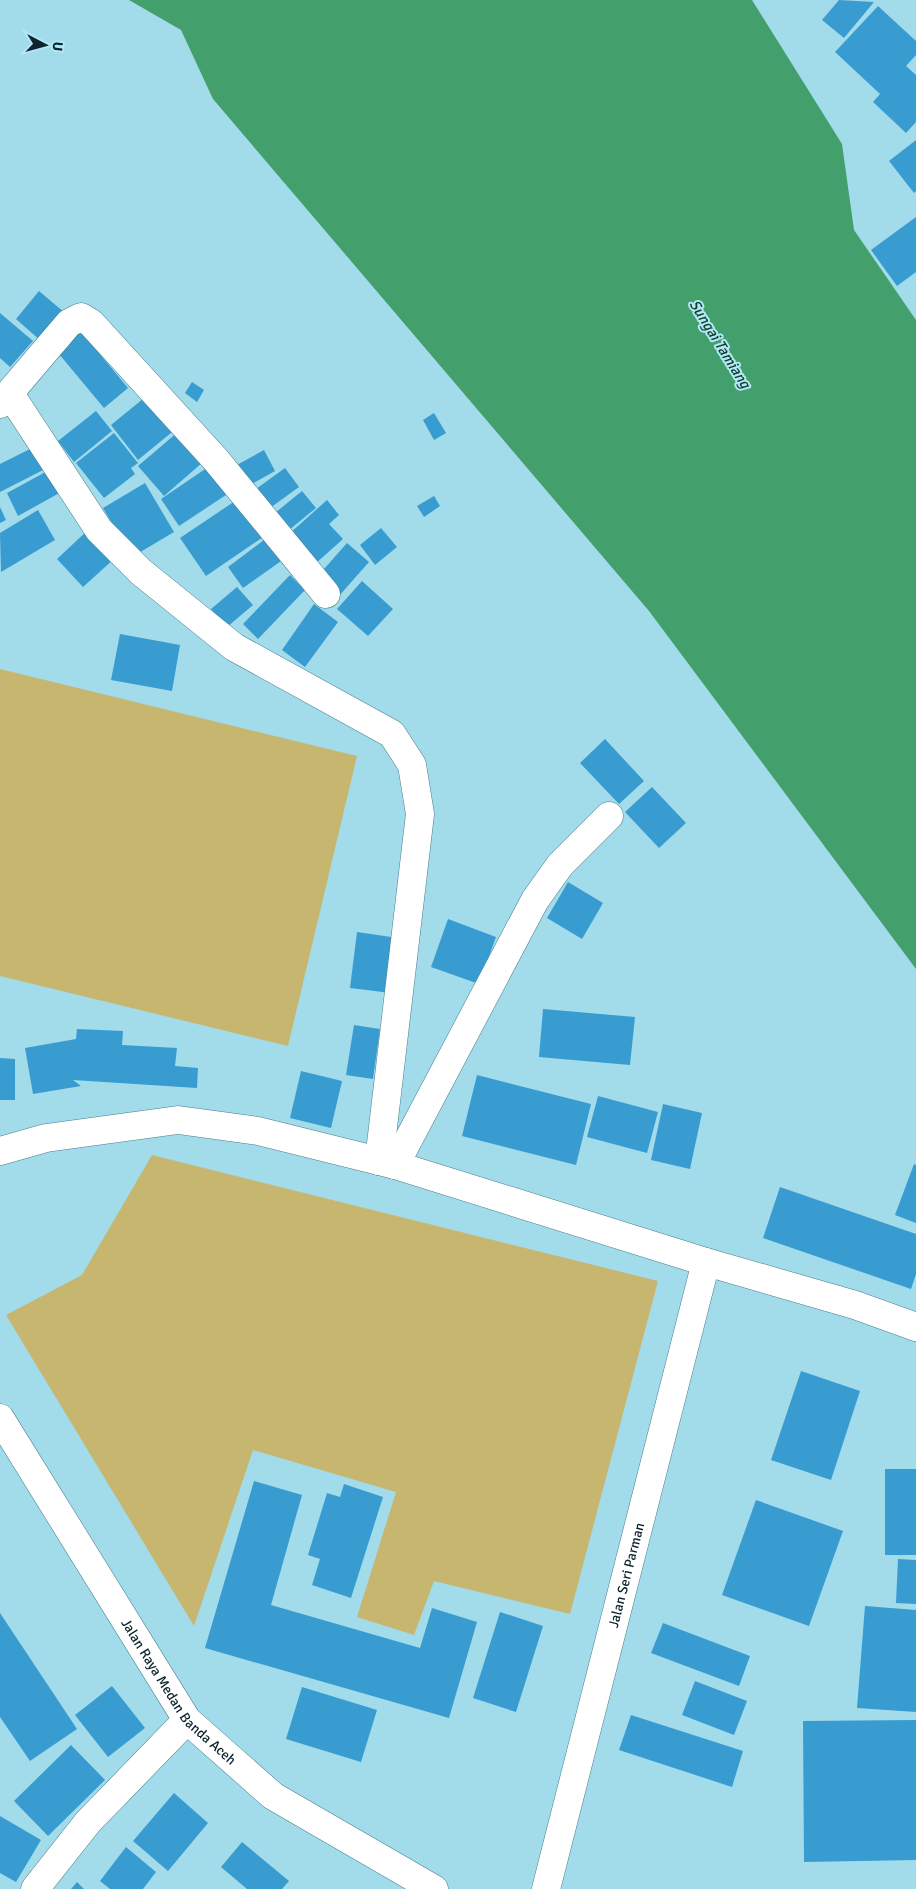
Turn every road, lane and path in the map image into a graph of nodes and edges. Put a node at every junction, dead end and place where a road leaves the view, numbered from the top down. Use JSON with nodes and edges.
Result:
{"nodes":[{"id":1,"x":5,"y":399,"type":"edge"},
{"id":2,"x":326,"y":594,"type":"dead end"},
{"id":3,"x":609,"y":816,"type":"dead end"},
{"id":4,"x":0,"y":1151,"type":"edge"},
{"id":5,"x":387,"y":1163,"type":"junction"},
{"id":6,"x":706,"y":1262,"type":"junction"},
{"id":7,"x":916,"y":1327,"type":"edge"},
{"id":8,"x":0,"y":1418,"type":"edge"},
{"id":9,"x":187,"y":1720,"type":"junction"},
{"id":10,"x":35,"y":1889,"type":"edge"},
{"id":11,"x":434,"y":1889,"type":"edge"},
{"id":12,"x":546,"y":1889,"type":"edge"}],
"edges":[{"from":1,"to":2,"type":"main road"},
{"from":1,"to":5,"type":"main road"},
{"from":3,"to":5,"type":"main road"},
{"from":4,"to":5,"type":"main road"},
{"from":5,"to":6,"type":"main road"},
{"from":6,"to":7,"type":"main road"},
{"from":6,"to":12,"type":"main road","name":"Jalan Seri Parman"},
{"from":8,"to":9,"type":"main road","name":"Jalan Raya Medan Banda Aceh"},
{"from":9,"to":10,"type":"main road"},
{"from":9,"to":11,"type":"main road","name":"Jalan Raya Medan Banda Aceh"}]}
